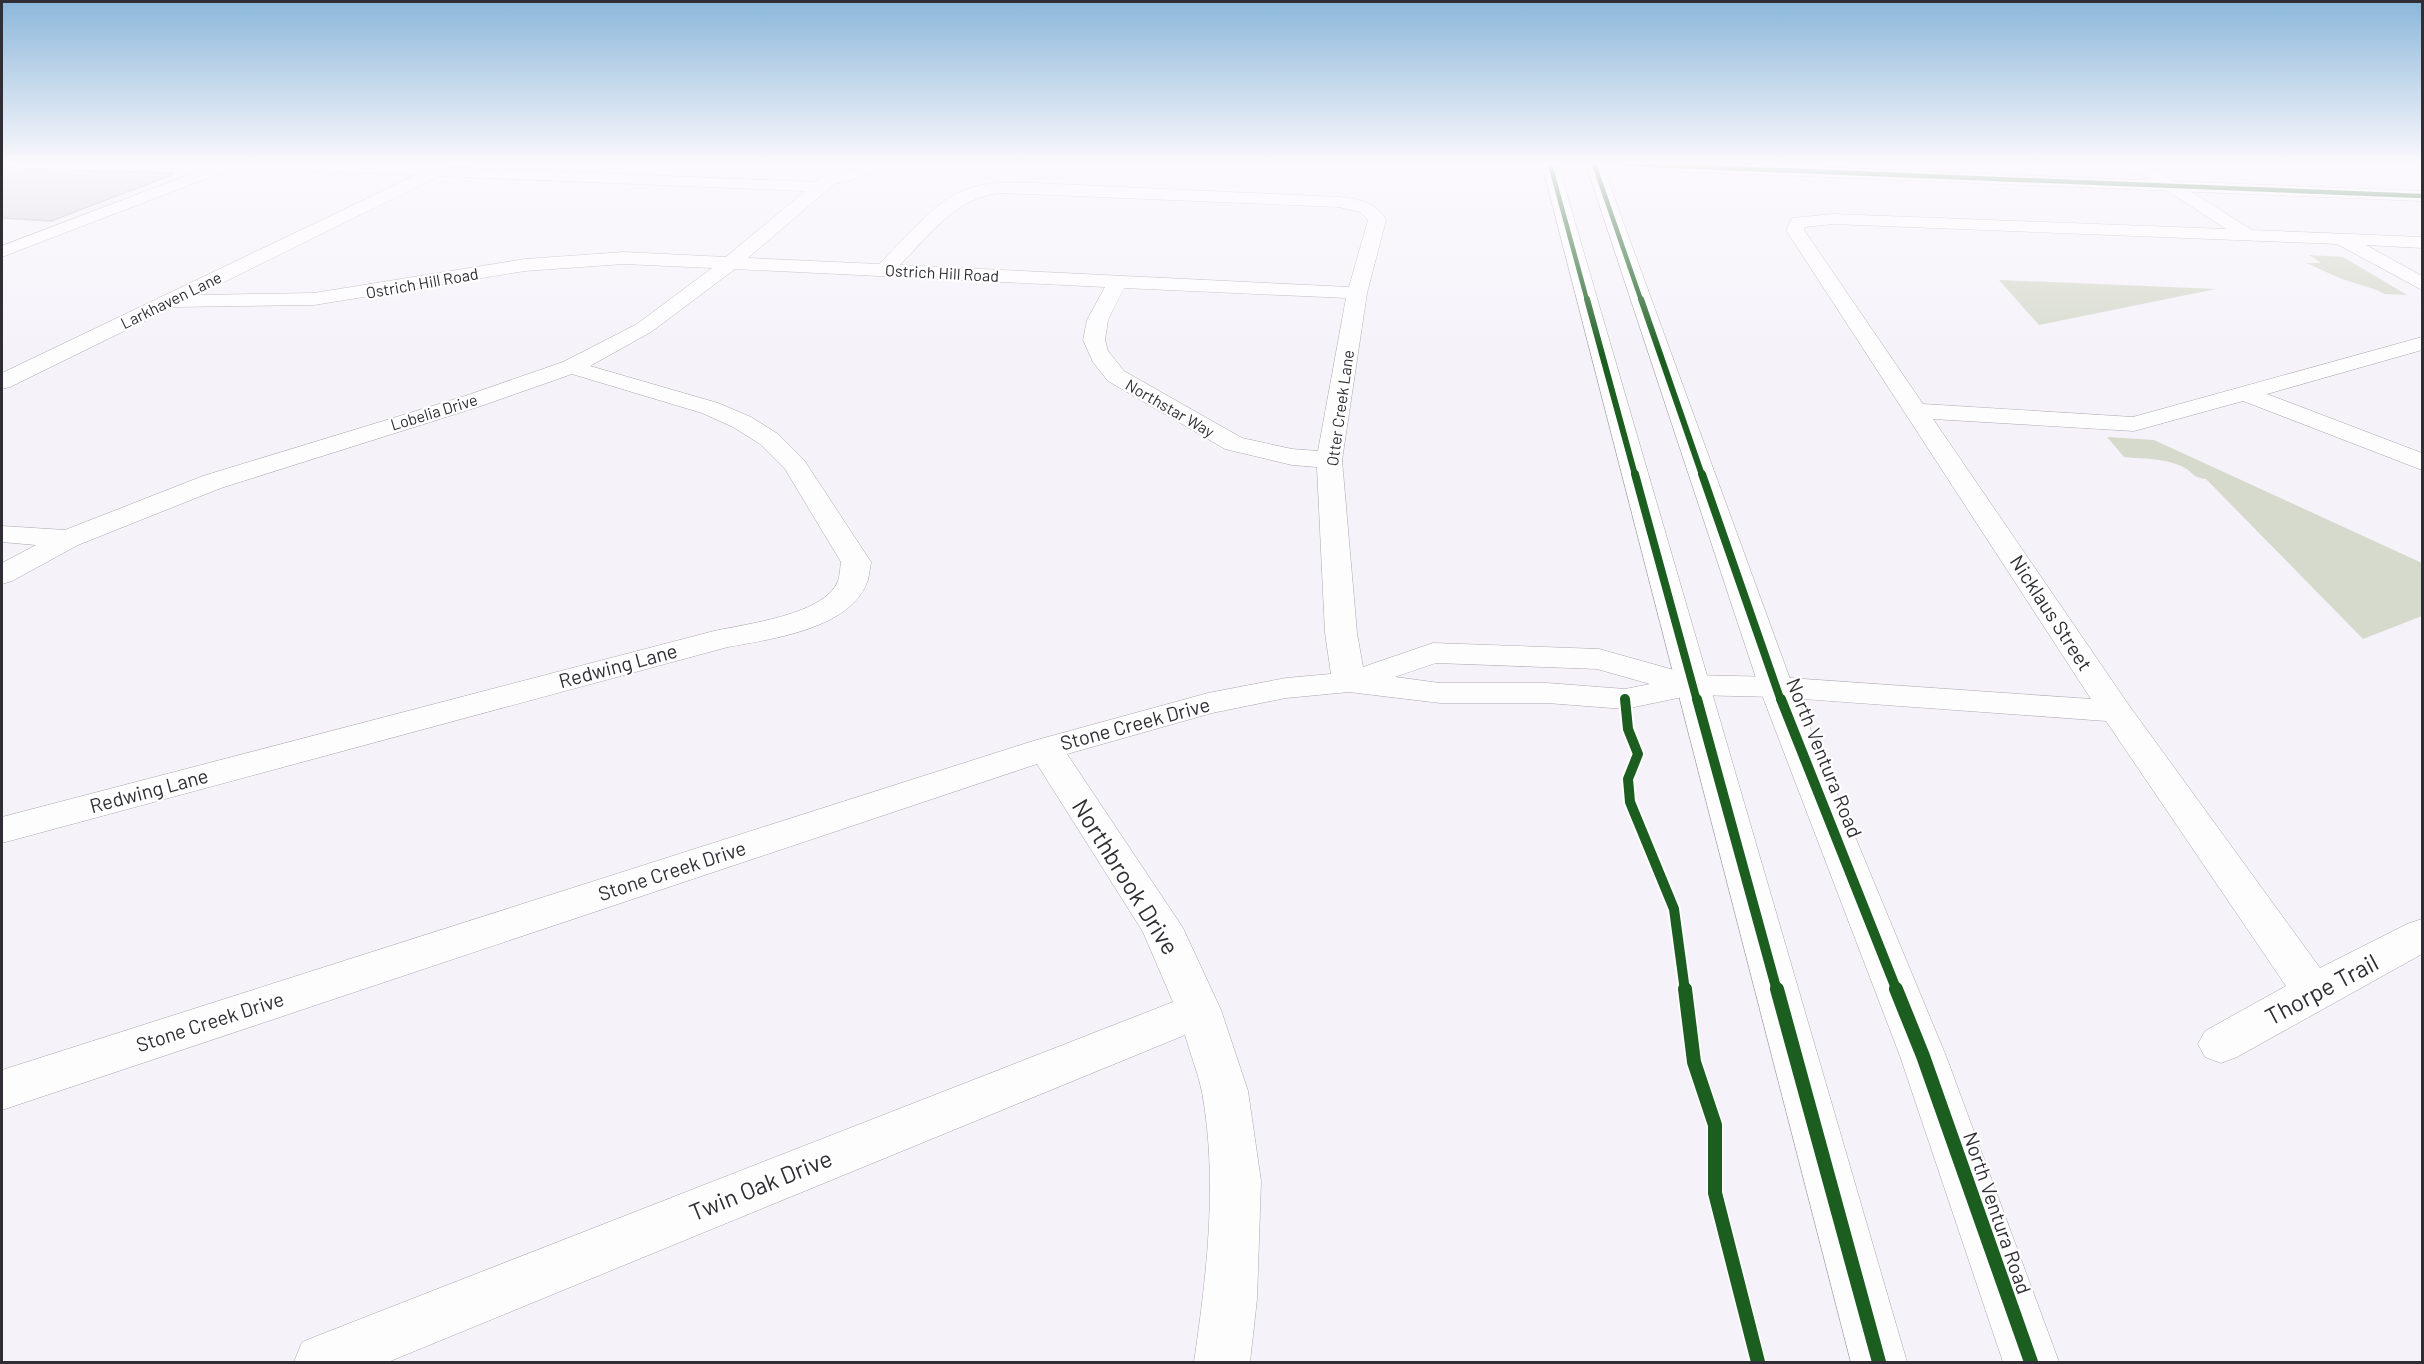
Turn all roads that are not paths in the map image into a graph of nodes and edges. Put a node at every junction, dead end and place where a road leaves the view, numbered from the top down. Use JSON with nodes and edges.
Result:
{"nodes":[{"id":1,"x":64,"y":228,"type":"edge"},
{"id":2,"x":321,"y":228,"type":"edge"},
{"id":3,"x":773,"y":228,"type":"edge"},
{"id":4,"x":927,"y":228,"type":"edge"},
{"id":5,"x":1375,"y":228,"type":"edge"},
{"id":6,"x":1567,"y":228,"type":"edge"},
{"id":7,"x":1616,"y":228,"type":"edge"},
{"id":8,"x":1796,"y":228,"type":"edge"},
{"id":9,"x":2057,"y":228,"type":"edge"},
{"id":10,"x":2235,"y":228,"type":"edge"},
{"id":11,"x":2,"y":234,"type":"edge"},
{"id":12,"x":2247,"y":235,"type":"junction"},
{"id":13,"x":42,"y":236,"type":"junction"},
{"id":14,"x":2341,"y":239,"type":"junction"},
{"id":15,"x":2422,"y":242,"type":"edge"},
{"id":16,"x":2,"y":252,"type":"edge"},
{"id":17,"x":731,"y":263,"type":"junction"},
{"id":18,"x":884,"y":270,"type":"junction"},
{"id":19,"x":1117,"y":282,"type":"junction"},
{"id":20,"x":2422,"y":284,"type":"edge"},
{"id":21,"x":1357,"y":293,"type":"junction"},
{"id":22,"x":170,"y":301,"type":"junction"},
{"id":23,"x":2422,"y":343,"type":"edge"},
{"id":24,"x":572,"y":367,"type":"junction"},
{"id":25,"x":2,"y":382,"type":"edge"},
{"id":26,"x":2244,"y":393,"type":"junction"},
{"id":27,"x":1917,"y":411,"type":"junction"},
{"id":28,"x":1329,"y":460,"type":"junction"},
{"id":29,"x":2422,"y":462,"type":"edge"},
{"id":30,"x":2,"y":534,"type":"edge"},
{"id":31,"x":68,"y":539,"type":"junction"},
{"id":32,"x":2,"y":575,"type":"edge"},
{"id":33,"x":1349,"y":682,"type":"junction"},
{"id":34,"x":1692,"y":685,"type":"junction"},
{"id":35,"x":1776,"y":687,"type":"junction"},
{"id":36,"x":2116,"y":711,"type":"junction"},
{"id":37,"x":1045,"y":749,"type":"junction"},
{"id":38,"x":2,"y":830,"type":"edge"},
{"id":39,"x":2422,"y":935,"type":"edge"},
{"id":40,"x":2313,"y":992,"type":"junction"},
{"id":41,"x":1199,"y":1010,"type":"junction"},
{"id":42,"x":2221,"y":1044,"type":"dead end"},
{"id":43,"x":2,"y":1090,"type":"edge"},
{"id":44,"x":322,"y":1362,"type":"edge"},
{"id":45,"x":1222,"y":1362,"type":"edge"},
{"id":46,"x":1879,"y":1362,"type":"edge"},
{"id":47,"x":2031,"y":1362,"type":"edge"}],
"edges":[{"from":1,"to":13,"type":"street"},
{"from":2,"to":22,"type":"street","name":"Larkhaven Lane"},
{"from":3,"to":17,"type":"street","name":"Lobelia Drive"},
{"from":4,"to":18,"type":"street","name":"Otter Creek Lane"},
{"from":5,"to":21,"type":"street","name":"Otter Creek Lane"},
{"from":6,"to":34,"type":"street"},
{"from":7,"to":35,"type":"street","name":"North Ventura Road"},
{"from":8,"to":27,"type":"street","name":"Nicklaus Street"},
{"from":9,"to":12,"type":"street","name":"Nicklaus Street"},
{"from":10,"to":12,"type":"street"},
{"from":11,"to":13,"type":"street"},
{"from":12,"to":14,"type":"street"},
{"from":13,"to":16,"type":"street"},
{"from":14,"to":15,"type":"street"},
{"from":14,"to":20,"type":"street"},
{"from":17,"to":18,"type":"street","name":"Ostrich Hill Road"},
{"from":17,"to":22,"type":"street","name":"Ostrich Hill Road"},
{"from":17,"to":24,"type":"street","name":"Lobelia Drive"},
{"from":18,"to":19,"type":"street","name":"Ostrich Hill Road"},
{"from":19,"to":21,"type":"street","name":"Ostrich Hill Road"},
{"from":19,"to":28,"type":"street","name":"Northstar Way"},
{"from":21,"to":28,"type":"street","name":"Otter Creek Lane"},
{"from":22,"to":25,"type":"street","name":"Larkhaven Lane"},
{"from":23,"to":26,"type":"street"},
{"from":24,"to":31,"type":"street","name":"Lobelia Drive"},
{"from":24,"to":38,"type":"street","name":"Redwing Lane"},
{"from":26,"to":27,"type":"street"},
{"from":26,"to":29,"type":"street"},
{"from":27,"to":36,"type":"street","name":"Nicklaus Street"},
{"from":28,"to":33,"type":"street","name":"Otter Creek Lane"},
{"from":30,"to":31,"type":"street"},
{"from":31,"to":32,"type":"street","name":"Lobelia Drive"},
{"from":33,"to":34,"type":"street","name":"Stone Creek Drive"},
{"from":33,"to":37,"type":"street","name":"Stone Creek Drive"},
{"from":34,"to":35,"type":"street","name":"Stone Creek Drive"},
{"from":34,"to":46,"type":"street"},
{"from":35,"to":36,"type":"street","name":"Stone Creek Drive"},
{"from":35,"to":47,"type":"street","name":"North Ventura Road"},
{"from":36,"to":40,"type":"street","name":"Nicklaus Street"},
{"from":37,"to":41,"type":"street","name":"Northbrook Drive"},
{"from":37,"to":43,"type":"street","name":"Stone Creek Drive"},
{"from":39,"to":40,"type":"street","name":"Thorpe Trail"},
{"from":40,"to":42,"type":"street","name":"Thorpe Trail"},
{"from":41,"to":44,"type":"street","name":"Twin Oak Drive"},
{"from":41,"to":45,"type":"street","name":"Northbrook Drive"}]}
